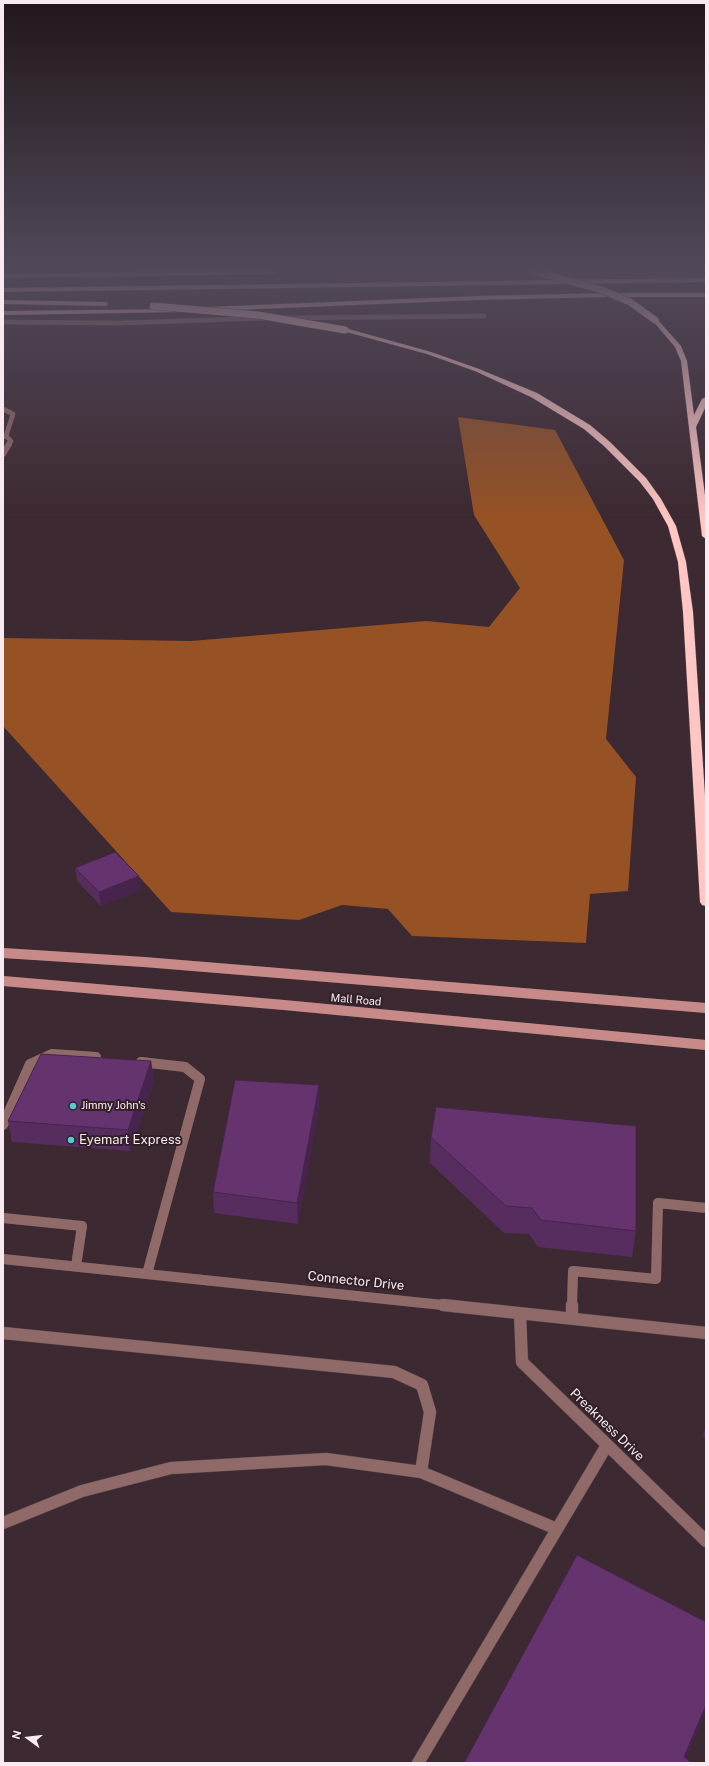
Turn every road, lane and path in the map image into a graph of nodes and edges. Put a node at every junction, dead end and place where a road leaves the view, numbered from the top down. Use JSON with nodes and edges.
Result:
{"nodes":[{"id":1,"x":431,"y":354,"type":"edge"},
{"id":2,"x":682,"y":354,"type":"edge"},
{"id":3,"x":706,"y":399,"type":"edge"},
{"id":4,"x":3,"y":409,"type":"edge"},
{"id":5,"x":692,"y":427,"type":"junction"},
{"id":6,"x":5,"y":437,"type":"edge"},
{"id":7,"x":3,"y":454,"type":"edge"},
{"id":8,"x":706,"y":536,"type":"edge"},
{"id":9,"x":706,"y":902,"type":"edge"},
{"id":10,"x":3,"y":953,"type":"edge"},
{"id":11,"x":3,"y":981,"type":"edge"},
{"id":12,"x":706,"y":1008,"type":"edge"},
{"id":13,"x":706,"y":1045,"type":"edge"},
{"id":14,"x":108,"y":1059,"type":"edge"},
{"id":15,"x":132,"y":1061,"type":"edge"},
{"id":16,"x":3,"y":1125,"type":"edge"},
{"id":17,"x":706,"y":1208,"type":"edge"},
{"id":18,"x":3,"y":1218,"type":"edge"},
{"id":19,"x":3,"y":1259,"type":"edge"},
{"id":20,"x":76,"y":1266,"type":"junction"},
{"id":21,"x":147,"y":1274,"type":"junction"},
{"id":22,"x":520,"y":1314,"type":"junction"},
{"id":23,"x":572,"y":1318,"type":"junction"},
{"id":24,"x":3,"y":1333,"type":"edge"},
{"id":25,"x":706,"y":1333,"type":"edge"},
{"id":26,"x":607,"y":1445,"type":"junction"},
{"id":27,"x":421,"y":1472,"type":"junction"},
{"id":28,"x":3,"y":1523,"type":"edge"},
{"id":29,"x":557,"y":1529,"type":"junction"},
{"id":30,"x":706,"y":1541,"type":"edge"},
{"id":31,"x":418,"y":1763,"type":"edge"}],
"edges":[{"from":1,"to":9,"type":"highway","bridge":true},
{"from":2,"to":5,"type":"highway","bridge":true},
{"from":3,"to":5,"type":"highway"},
{"from":4,"to":6,"type":"street"},
{"from":5,"to":8,"type":"highway"},
{"from":6,"to":7,"type":"street"},
{"from":10,"to":12,"type":"main road","name":"Mall Road"},
{"from":11,"to":13,"type":"main road","name":"Mall Road"},
{"from":14,"to":16,"type":"street"},
{"from":15,"to":21,"type":"street"},
{"from":17,"to":23,"type":"street"},
{"from":18,"to":20,"type":"street"},
{"from":19,"to":20,"type":"street","name":"Connector Drive"},
{"from":20,"to":21,"type":"street","name":"Connector Drive"},
{"from":21,"to":22,"type":"street","name":"Connector Drive"},
{"from":22,"to":23,"type":"street","name":"Connector Drive"},
{"from":22,"to":26,"type":"street","name":"Preakness Drive"},
{"from":23,"to":25,"type":"street","name":"Connector Drive"},
{"from":24,"to":27,"type":"street"},
{"from":26,"to":29,"type":"street"},
{"from":26,"to":30,"type":"street","name":"Preakness Drive"},
{"from":27,"to":28,"type":"street"},
{"from":27,"to":29,"type":"street"},
{"from":29,"to":31,"type":"street"}]}
